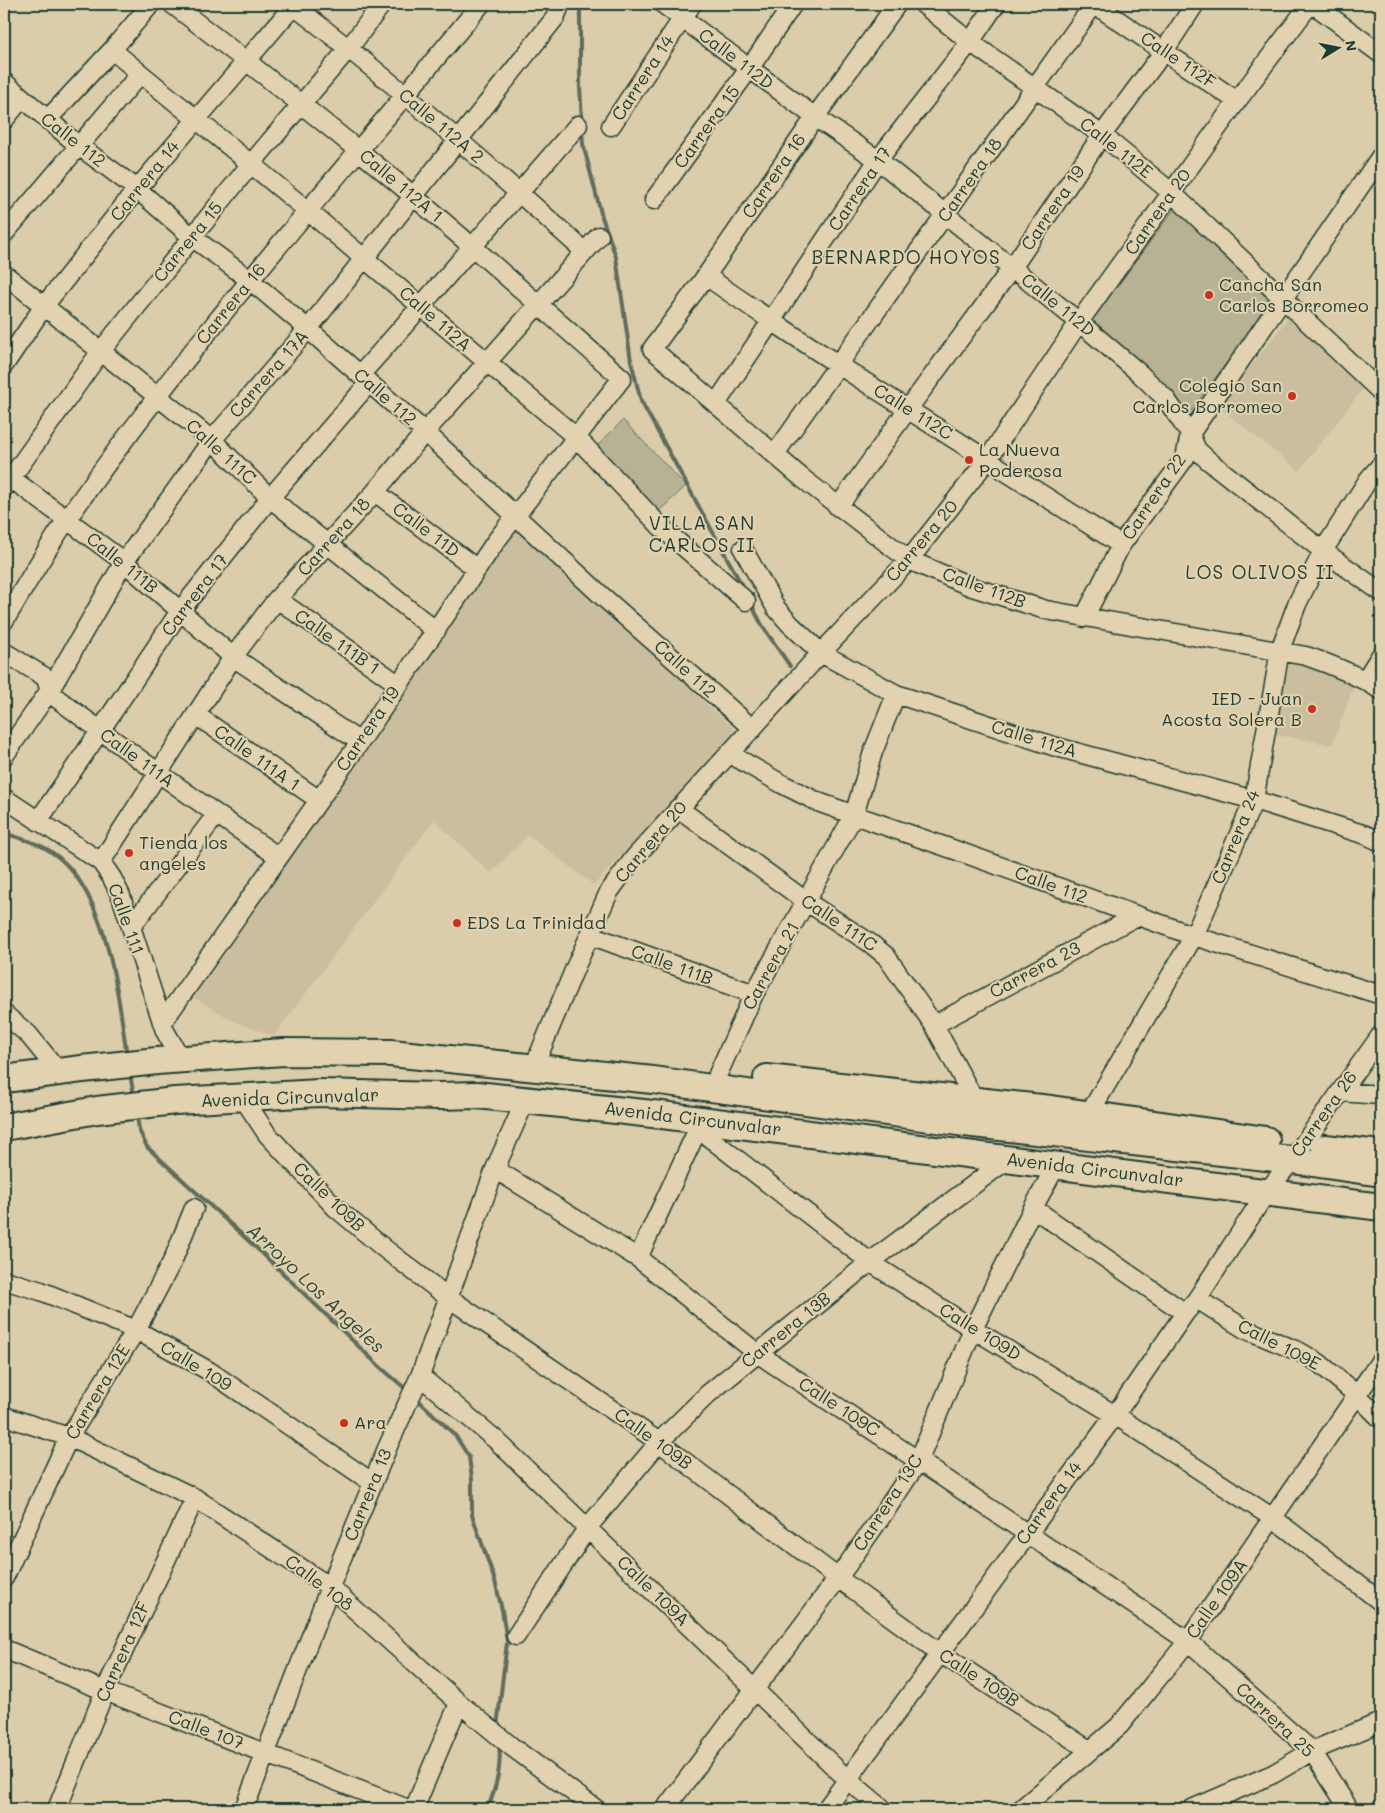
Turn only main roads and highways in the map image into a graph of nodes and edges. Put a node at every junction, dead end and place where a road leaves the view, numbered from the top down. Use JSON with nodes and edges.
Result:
{"nodes":[{"id":1,"x":4,"y":1080,"type":"edge"},
{"id":2,"x":653,"y":1080,"type":"junction"},
{"id":3,"x":4,"y":1127,"type":"edge"},
{"id":4,"x":1298,"y":1152,"type":"junction"},
{"id":5,"x":1381,"y":1154,"type":"edge"},
{"id":6,"x":1381,"y":1173,"type":"edge"},
{"id":7,"x":1266,"y":1192,"type":"junction"},
{"id":8,"x":1381,"y":1207,"type":"edge"},
{"id":9,"x":1381,"y":1225,"type":"edge"}],
"edges":[{"from":1,"to":2,"type":"highway","name":"Avenida Circunvalar"},
{"from":2,"to":4,"type":"highway","name":"Avenida Circunvalar"},
{"from":2,"to":4,"type":"highway"},
{"from":3,"to":7,"type":"highway","name":"Avenida Circunvalar"},
{"from":4,"to":5,"type":"highway"},
{"from":4,"to":6,"type":"highway","name":"Avenida Circunvalar"},
{"from":7,"to":8,"type":"highway","name":"Avenida Circunvalar"},
{"from":7,"to":9,"type":"highway"}]}
